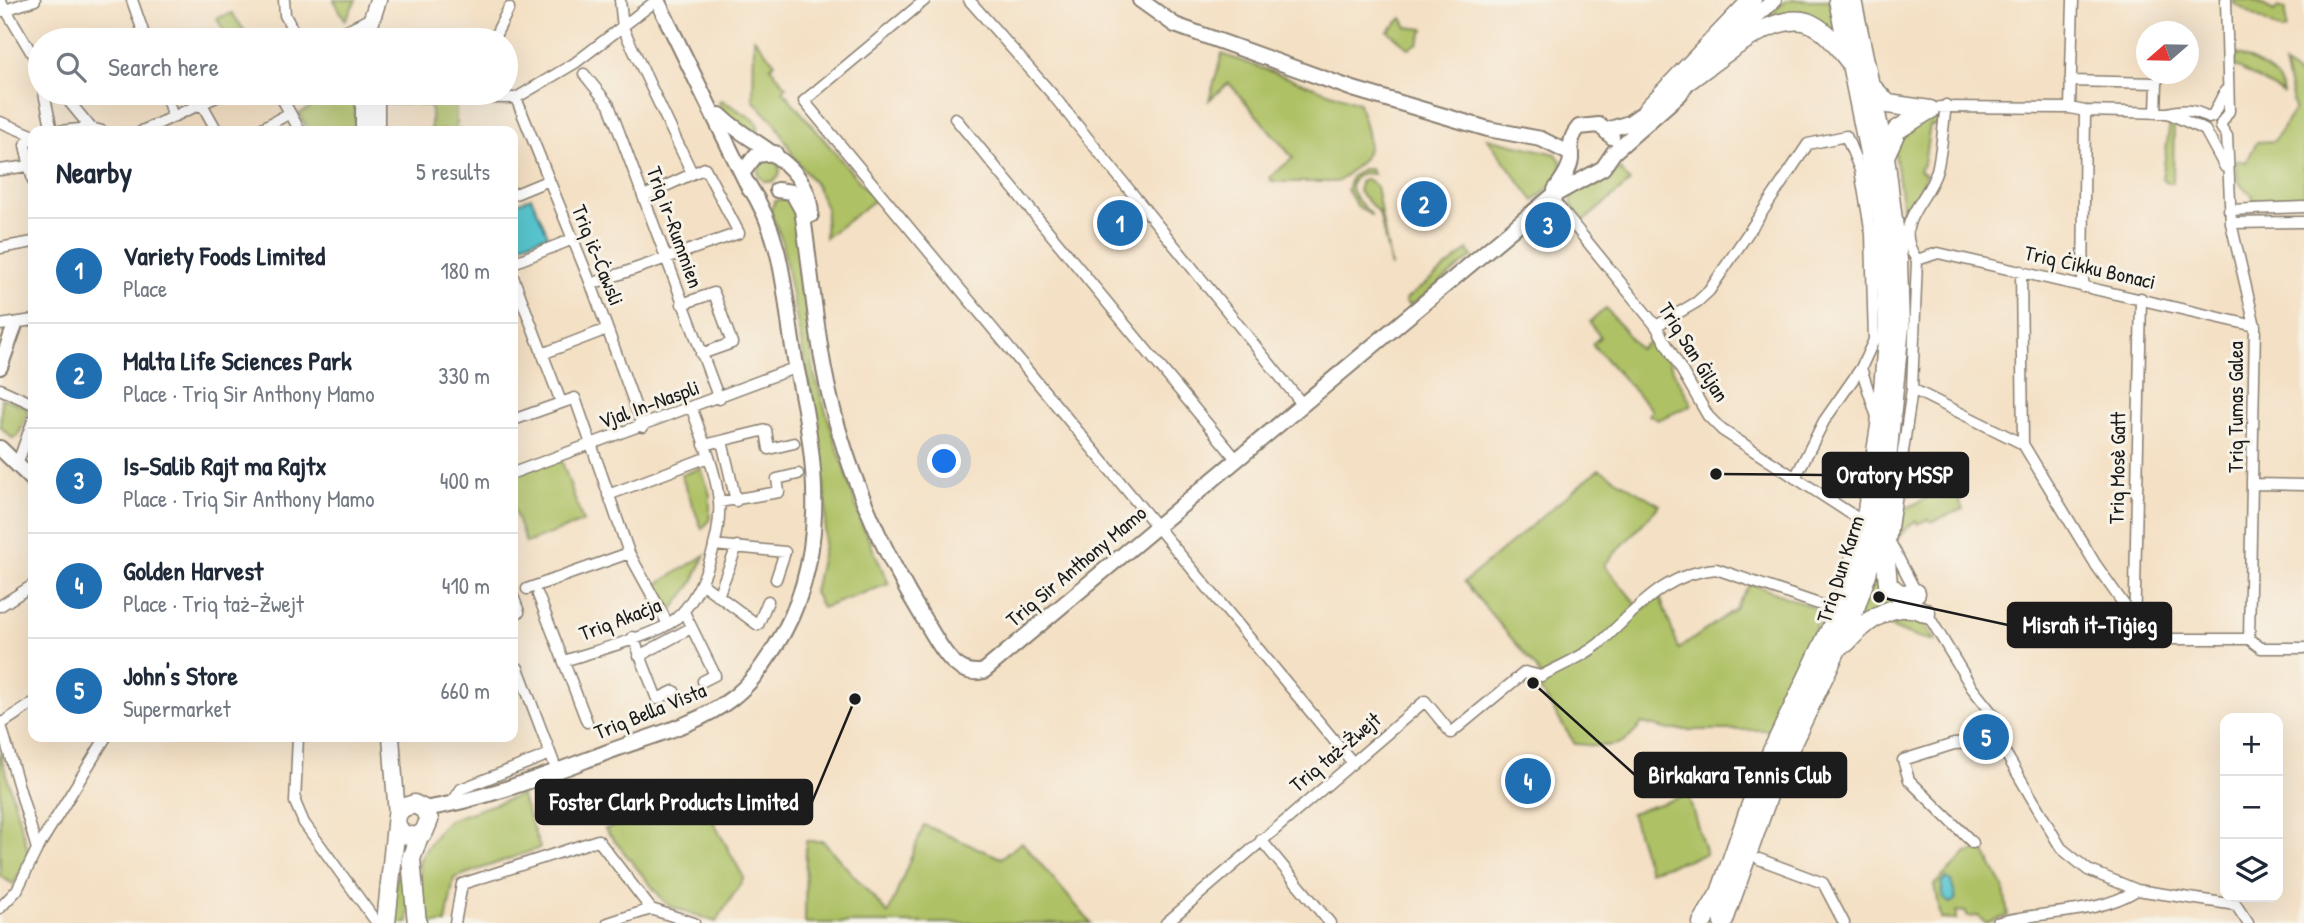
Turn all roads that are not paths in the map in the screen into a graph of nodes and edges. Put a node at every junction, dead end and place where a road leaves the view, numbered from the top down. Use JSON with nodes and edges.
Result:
{"nodes":[{"id":1,"x":35,"y":0,"type":"edge"},
{"id":2,"x":132,"y":0,"type":"edge"},
{"id":3,"x":284,"y":0,"type":"edge"},
{"id":4,"x":620,"y":0,"type":"edge"},
{"id":5,"x":657,"y":0,"type":"edge"},
{"id":6,"x":925,"y":0,"type":"edge"},
{"id":7,"x":969,"y":0,"type":"edge"},
{"id":8,"x":1140,"y":0,"type":"edge"},
{"id":9,"x":1752,"y":0,"type":"edge"},
{"id":10,"x":1773,"y":0,"type":"edge"},
{"id":11,"x":1838,"y":0,"type":"edge"},
{"id":12,"x":1852,"y":0,"type":"edge"},
{"id":13,"x":2073,"y":0,"type":"edge"},
{"id":14,"x":2226,"y":0,"type":"edge"},
{"id":15,"x":2,"y":7,"type":"edge"},
{"id":16,"x":376,"y":8,"type":"edge"},
{"id":17,"x":509,"y":8,"type":"dead end"},
{"id":18,"x":142,"y":28,"type":"edge"},
{"id":19,"x":292,"y":28,"type":"edge"},
{"id":20,"x":345,"y":28,"type":"edge"},
{"id":21,"x":369,"y":28,"type":"edge"},
{"id":22,"x":378,"y":28,"type":"edge"},
{"id":23,"x":499,"y":28,"type":"edge"},
{"id":24,"x":623,"y":28,"type":"junction"},
{"id":25,"x":28,"y":48,"type":"edge"},
{"id":26,"x":1852,"y":64,"type":"junction"},
{"id":27,"x":584,"y":74,"type":"dead end"},
{"id":28,"x":1689,"y":80,"type":"junction"},
{"id":29,"x":2070,"y":80,"type":"junction"},
{"id":30,"x":2227,"y":83,"type":"junction"},
{"id":31,"x":1870,"y":85,"type":"junction"},
{"id":32,"x":518,"y":97,"type":"edge"},
{"id":33,"x":518,"y":103,"type":"edge"},
{"id":34,"x":47,"y":105,"type":"edge"},
{"id":35,"x":73,"y":105,"type":"edge"},
{"id":36,"x":168,"y":105,"type":"edge"},
{"id":37,"x":200,"y":105,"type":"edge"},
{"id":38,"x":203,"y":105,"type":"edge"},
{"id":39,"x":286,"y":105,"type":"edge"},
{"id":40,"x":370,"y":105,"type":"edge"},
{"id":41,"x":373,"y":105,"type":"edge"},
{"id":42,"x":712,"y":107,"type":"junction"},
{"id":43,"x":1938,"y":107,"type":"junction"},
{"id":44,"x":2070,"y":107,"type":"junction"},
{"id":45,"x":1647,"y":110,"type":"junction"},
{"id":46,"x":2085,"y":111,"type":"junction"},
{"id":47,"x":290,"y":113,"type":"junction"},
{"id":48,"x":2162,"y":113,"type":"junction"},
{"id":49,"x":173,"y":117,"type":"junction"},
{"id":50,"x":955,"y":118,"type":"dead end"},
{"id":51,"x":2210,"y":118,"type":"junction"},
{"id":52,"x":0,"y":122,"type":"edge"},
{"id":53,"x":51,"y":126,"type":"edge"},
{"id":54,"x":93,"y":126,"type":"edge"},
{"id":55,"x":153,"y":126,"type":"edge"},
{"id":56,"x":214,"y":126,"type":"edge"},
{"id":57,"x":266,"y":126,"type":"edge"},
{"id":58,"x":297,"y":126,"type":"edge"},
{"id":59,"x":365,"y":126,"type":"edge"},
{"id":60,"x":375,"y":126,"type":"edge"},
{"id":61,"x":2221,"y":126,"type":"junction"},
{"id":62,"x":1607,"y":130,"type":"junction"},
{"id":63,"x":2207,"y":131,"type":"junction"},
{"id":64,"x":28,"y":133,"type":"edge"},
{"id":65,"x":1573,"y":133,"type":"junction"},
{"id":66,"x":1541,"y":139,"type":"junction"},
{"id":67,"x":28,"y":141,"type":"edge"},
{"id":68,"x":1615,"y":152,"type":"junction"},
{"id":69,"x":1570,"y":155,"type":"junction"},
{"id":70,"x":780,"y":156,"type":"junction"},
{"id":71,"x":1885,"y":156,"type":"junction"},
{"id":72,"x":28,"y":166,"type":"joint"},
{"id":73,"x":0,"y":170,"type":"edge"},
{"id":74,"x":1593,"y":170,"type":"junction"},
{"id":75,"x":692,"y":173,"type":"junction"},
{"id":76,"x":746,"y":178,"type":"junction"},
{"id":77,"x":2228,"y":178,"type":"junction"},
{"id":78,"x":547,"y":181,"type":"junction"},
{"id":79,"x":774,"y":191,"type":"junction"},
{"id":80,"x":518,"y":193,"type":"edge"},
{"id":81,"x":644,"y":196,"type":"junction"},
{"id":82,"x":1551,"y":197,"type":"junction"},
{"id":83,"x":2304,"y":207,"type":"edge"},
{"id":84,"x":2229,"y":210,"type":"junction"},
{"id":85,"x":766,"y":211,"type":"junction"},
{"id":86,"x":2304,"y":222,"type":"edge"},
{"id":87,"x":2231,"y":223,"type":"junction"},
{"id":88,"x":573,"y":239,"type":"junction"},
{"id":89,"x":28,"y":243,"type":"edge"},
{"id":90,"x":0,"y":248,"type":"edge"},
{"id":91,"x":667,"y":259,"type":"junction"},
{"id":92,"x":1917,"y":260,"type":"junction"},
{"id":93,"x":518,"y":261,"type":"edge"},
{"id":94,"x":810,"y":264,"type":"junction"},
{"id":95,"x":2021,"y":271,"type":"junction"},
{"id":96,"x":591,"y":284,"type":"junction"},
{"id":97,"x":2083,"y":288,"type":"junction"},
{"id":98,"x":518,"y":290,"type":"edge"},
{"id":99,"x":784,"y":292,"type":"junction"},
{"id":100,"x":2141,"y":298,"type":"junction"},
{"id":101,"x":682,"y":304,"type":"junction"},
{"id":102,"x":28,"y":321,"type":"edge"},
{"id":103,"x":7,"y":325,"type":"edge"},
{"id":104,"x":1656,"y":326,"type":"junction"},
{"id":105,"x":2255,"y":326,"type":"junction"},
{"id":106,"x":607,"y":329,"type":"junction"},
{"id":107,"x":542,"y":354,"type":"junction"},
{"id":108,"x":701,"y":354,"type":"junction"},
{"id":109,"x":0,"y":367,"type":"edge"},
{"id":110,"x":797,"y":367,"type":"junction"},
{"id":111,"x":1861,"y":368,"type":"junction"},
{"id":112,"x":0,"y":389,"type":"edge"},
{"id":113,"x":1912,"y":389,"type":"junction"},
{"id":114,"x":719,"y":399,"type":"junction"},
{"id":115,"x":28,"y":402,"type":"edge"},
{"id":116,"x":561,"y":402,"type":"junction"},
{"id":117,"x":1303,"y":405,"type":"junction"},
{"id":118,"x":692,"y":409,"type":"junction"},
{"id":119,"x":518,"y":418,"type":"edge"},
{"id":120,"x":1880,"y":426,"type":"junction"},
{"id":121,"x":643,"y":427,"type":"junction"},
{"id":122,"x":28,"y":434,"type":"edge"},
{"id":123,"x":722,"y":441,"type":"junction"},
{"id":124,"x":794,"y":443,"type":"dead end"},
{"id":125,"x":2023,"y":444,"type":"junction"},
{"id":126,"x":591,"y":445,"type":"junction"},
{"id":127,"x":704,"y":445,"type":"junction"},
{"id":128,"x":0,"y":448,"type":"edge"},
{"id":129,"x":708,"y":457,"type":"junction"},
{"id":130,"x":1237,"y":460,"type":"junction"},
{"id":131,"x":17,"y":465,"type":"junction"},
{"id":132,"x":518,"y":471,"type":"edge"},
{"id":133,"x":798,"y":474,"type":"dead end"},
{"id":134,"x":28,"y":475,"type":"edge"},
{"id":135,"x":1795,"y":478,"type":"junction"},
{"id":136,"x":2253,"y":484,"type":"junction"},
{"id":137,"x":2304,"y":485,"type":"edge"},
{"id":138,"x":608,"y":495,"type":"junction"},
{"id":139,"x":736,"y":501,"type":"junction"},
{"id":140,"x":719,"y":502,"type":"junction"},
{"id":141,"x":1882,"y":513,"type":"junction"},
{"id":142,"x":1865,"y":523,"type":"junction"},
{"id":143,"x":1156,"y":527,"type":"junction"},
{"id":144,"x":714,"y":545,"type":"junction"},
{"id":145,"x":737,"y":546,"type":"junction"},
{"id":146,"x":629,"y":553,"type":"junction"},
{"id":147,"x":776,"y":579,"type":"dead end"},
{"id":148,"x":701,"y":583,"type":"junction"},
{"id":149,"x":28,"y":588,"type":"edge"},
{"id":150,"x":527,"y":589,"type":"dead end"},
{"id":151,"x":1916,"y":593,"type":"junction"},
{"id":152,"x":538,"y":595,"type":"dead end"},
{"id":153,"x":718,"y":596,"type":"junction"},
{"id":154,"x":768,"y":601,"type":"dead end"},
{"id":155,"x":0,"y":606,"type":"edge"},
{"id":156,"x":1839,"y":611,"type":"junction"},
{"id":157,"x":684,"y":612,"type":"junction"},
{"id":158,"x":1926,"y":612,"type":"junction"},
{"id":159,"x":2133,"y":617,"type":"junction"},
{"id":160,"x":668,"y":624,"type":"junction"},
{"id":161,"x":691,"y":628,"type":"junction"},
{"id":162,"x":633,"y":637,"type":"junction"},
{"id":163,"x":2249,"y":639,"type":"junction"},
{"id":164,"x":2304,"y":648,"type":"edge"},
{"id":165,"x":639,"y":656,"type":"junction"},
{"id":166,"x":1831,"y":659,"type":"junction"},
{"id":167,"x":564,"y":661,"type":"junction"},
{"id":168,"x":518,"y":668,"type":"edge"},
{"id":169,"x":703,"y":681,"type":"dead end"},
{"id":170,"x":674,"y":691,"type":"dead end"},
{"id":171,"x":28,"y":706,"type":"edge"},
{"id":172,"x":587,"y":722,"type":"dead end"},
{"id":173,"x":0,"y":723,"type":"edge"},
{"id":174,"x":103,"y":742,"type":"edge"},
{"id":175,"x":298,"y":742,"type":"edge"},
{"id":176,"x":391,"y":742,"type":"edge"},
{"id":177,"x":1999,"y":742,"type":"junction"},
{"id":178,"x":550,"y":754,"type":"junction"},
{"id":179,"x":393,"y":760,"type":"junction"},
{"id":180,"x":1353,"y":763,"type":"junction"},
{"id":181,"x":557,"y":771,"type":"junction"},
{"id":182,"x":451,"y":805,"type":"junction"},
{"id":183,"x":422,"y":819,"type":"junction"},
{"id":184,"x":397,"y":820,"type":"junction"},
{"id":185,"x":1261,"y":840,"type":"junction"},
{"id":186,"x":1973,"y":843,"type":"dead end"},
{"id":187,"x":37,"y":849,"type":"junction"},
{"id":188,"x":1759,"y":859,"type":"dead end"},
{"id":189,"x":2137,"y":890,"type":"junction"},
{"id":190,"x":0,"y":908,"type":"edge"},
{"id":191,"x":651,"y":909,"type":"junction"},
{"id":192,"x":376,"y":923,"type":"edge"},
{"id":193,"x":387,"y":923,"type":"edge"},
{"id":194,"x":417,"y":923,"type":"edge"},
{"id":195,"x":455,"y":923,"type":"edge"},
{"id":196,"x":608,"y":923,"type":"edge"},
{"id":197,"x":694,"y":923,"type":"edge"},
{"id":198,"x":1167,"y":923,"type":"edge"},
{"id":199,"x":1330,"y":923,"type":"edge"},
{"id":200,"x":1702,"y":923,"type":"edge"},
{"id":201,"x":1724,"y":923,"type":"edge"},
{"id":202,"x":1844,"y":923,"type":"edge"},
{"id":203,"x":1996,"y":923,"type":"edge"},
{"id":204,"x":2248,"y":923,"type":"edge"}],
"edges":[{"from":1,"to":15,"type":"street"},
{"from":2,"to":18,"type":"street"},
{"from":3,"to":19,"type":"street"},
{"from":4,"to":24,"type":"street"},
{"from":5,"to":24,"type":"street"},
{"from":5,"to":42,"type":"main road","name":"Triq Bella Vista"},
{"from":6,"to":143,"type":"street"},
{"from":7,"to":117,"type":"street"},
{"from":8,"to":66,"type":"main road"},
{"from":9,"to":45,"type":"highway"},
{"from":10,"to":28,"type":"main road","name":"Triq Sir Anthony Mamo"},
{"from":11,"to":26,"type":"highway","name":"Triq Dun Karm"},
{"from":12,"to":31,"type":"highway","name":"Triq Dun Karm"},
{"from":13,"to":29,"type":"street"},
{"from":14,"to":30,"type":"street","name":"Triq Tumas Galea"},
{"from":15,"to":25,"type":"street"},
{"from":16,"to":20,"type":"street"},
{"from":16,"to":21,"type":"main road"},
{"from":16,"to":22,"type":"main road"},
{"from":17,"to":23,"type":"street"},
{"from":24,"to":32,"type":"street"},
{"from":24,"to":75,"type":"street"},
{"from":26,"to":28,"type":"highway"},
{"from":26,"to":120,"type":"highway","name":"Triq Dun Karm"},
{"from":27,"to":81,"type":"street","name":"Triq ir-Rummien"},
{"from":28,"to":45,"type":"main road","name":"Triq Sir Anthony Mamo"},
{"from":28,"to":68,"type":"main road","name":"Triq Sir Anthony Mamo"},
{"from":29,"to":44,"type":"street"},
{"from":29,"to":48,"type":"street"},
{"from":30,"to":51,"type":"street","name":"Triq Tumas Galea"},
{"from":30,"to":61,"type":"street","name":"Triq Tumas Galea"},
{"from":31,"to":43,"type":"highway"},
{"from":31,"to":71,"type":"highway","name":"Triq Dun Karm"},
{"from":33,"to":78,"type":"street","name":"Triq iċ-Ċawsli"},
{"from":34,"to":53,"type":"street"},
{"from":35,"to":54,"type":"street"},
{"from":36,"to":49,"type":"street"},
{"from":37,"to":49,"type":"street"},
{"from":38,"to":56,"type":"street"},
{"from":39,"to":47,"type":"street"},
{"from":40,"to":59,"type":"main road"},
{"from":41,"to":60,"type":"main road"},
{"from":42,"to":70,"type":"main road","name":"Triq Bella Vista"},
{"from":42,"to":76,"type":"main road","name":"Triq Bella Vista"},
{"from":43,"to":44,"type":"street"},
{"from":43,"to":71,"type":"highway"},
{"from":43,"to":92,"type":"street","name":"Triq Dun Karm"},
{"from":44,"to":46,"type":"street"},
{"from":45,"to":62,"type":"main road","name":"Triq Sir Anthony Mamo"},
{"from":46,"to":48,"type":"street"},
{"from":46,"to":97,"type":"street"},
{"from":47,"to":57,"type":"street"},
{"from":47,"to":58,"type":"street"},
{"from":48,"to":51,"type":"street"},
{"from":48,"to":63,"type":"street"},
{"from":49,"to":55,"type":"street"},
{"from":50,"to":130,"type":"street"},
{"from":51,"to":61,"type":"street"},
{"from":51,"to":63,"type":"street","name":"Triq Tumas Galea"},
{"from":52,"to":64,"type":"street"},
{"from":61,"to":63,"type":"street"},
{"from":61,"to":77,"type":"street","name":"Triq Tumas Galea"},
{"from":62,"to":65,"type":"main road","name":"Triq Sir Anthony Mamo"},
{"from":62,"to":68,"type":"main road"},
{"from":63,"to":77,"type":"street","name":"Triq Tumas Galea"},
{"from":65,"to":66,"type":"main road"},
{"from":65,"to":69,"type":"main road","name":"Triq Sir Anthony Mamo"},
{"from":66,"to":69,"type":"main road"},
{"from":67,"to":72,"type":"street"},
{"from":68,"to":74,"type":"main road","name":"Triq Sir Anthony Mamo"},
{"from":69,"to":74,"type":"main road"},
{"from":69,"to":82,"type":"main road","name":"Triq Sir Anthony Mamo"},
{"from":70,"to":76,"type":"main road"},
{"from":70,"to":79,"type":"main road"},
{"from":70,"to":94,"type":"main road","name":"Triq Sir Anthony Mamo"},
{"from":71,"to":141,"type":"highway","name":"Triq Dun Karm"},
{"from":72,"to":73,"type":"street"},
{"from":74,"to":82,"type":"main road","name":"Triq Sir Anthony Mamo"},
{"from":75,"to":81,"type":"street"},
{"from":75,"to":91,"type":"street"},
{"from":76,"to":79,"type":"main road"},
{"from":76,"to":85,"type":"main road","name":"Triq Bella Vista"},
{"from":76,"to":99,"type":"main road","name":"Triq Bella Vista"},
{"from":77,"to":84,"type":"street","name":"Triq Tumas Galea"},
{"from":78,"to":80,"type":"street"},
{"from":78,"to":88,"type":"street","name":"Triq iċ-Ċawsli"},
{"from":79,"to":85,"type":"main road","name":"Triq Bella Vista"},
{"from":79,"to":94,"type":"main road","name":"Triq Sir Anthony Mamo"},
{"from":81,"to":91,"type":"street","name":"Triq ir-Rummien"},
{"from":82,"to":104,"type":"street","name":"Triq San Ġiljan"},
{"from":82,"to":117,"type":"main road","name":"Triq Sir Anthony Mamo"},
{"from":83,"to":84,"type":"street"},
{"from":84,"to":87,"type":"street","name":"Triq Tumas Galea"},
{"from":85,"to":99,"type":"main road","name":"Triq Bella Vista"},
{"from":86,"to":87,"type":"street"},
{"from":87,"to":105,"type":"street","name":"Triq Tumas Galea"},
{"from":88,"to":93,"type":"street"},
{"from":88,"to":96,"type":"street","name":"Triq iċ-Ċawsli"},
{"from":89,"to":90,"type":"street"},
{"from":91,"to":96,"type":"street"},
{"from":91,"to":101,"type":"street","name":"Triq ir-Rummien"},
{"from":92,"to":95,"type":"street","name":"Triq Ċikku Bonaci"},
{"from":92,"to":113,"type":"street","name":"Triq Dun Karm"},
{"from":94,"to":143,"type":"main road","name":"Triq Sir Anthony Mamo"},
{"from":95,"to":97,"type":"street","name":"Triq Ċikku Bonaci"},
{"from":95,"to":125,"type":"street"},
{"from":96,"to":106,"type":"street","name":"Triq iċ-Ċawsli"},
{"from":97,"to":100,"type":"street","name":"Triq Ċikku Bonaci"},
{"from":98,"to":107,"type":"street"},
{"from":99,"to":110,"type":"main road","name":"Triq Bella Vista"},
{"from":100,"to":105,"type":"street","name":"Triq Ċikku Bonaci"},
{"from":100,"to":159,"type":"street","name":"Triq Mosè Gatt"},
{"from":101,"to":108,"type":"street","name":"Triq ir-Rummien"},
{"from":101,"to":108,"type":"street"},
{"from":102,"to":103,"type":"street"},
{"from":103,"to":109,"type":"main road"},
{"from":104,"to":111,"type":"street"},
{"from":104,"to":135,"type":"street","name":"Triq San Ġiljan"},
{"from":105,"to":136,"type":"street","name":"Triq Tumas Galea"},
{"from":106,"to":107,"type":"street"},
{"from":106,"to":121,"type":"street","name":"Triq iċ-Ċawsli"},
{"from":107,"to":116,"type":"street"},
{"from":108,"to":114,"type":"street","name":"Triq ir-Rummien"},
{"from":110,"to":114,"type":"street","name":"Vjal In-Naspli"},
{"from":110,"to":181,"type":"main road","name":"Triq Bella Vista"},
{"from":111,"to":120,"type":"street","name":"Triq Dun Karm"},
{"from":111,"to":135,"type":"street"},
{"from":112,"to":115,"type":"street"},
{"from":113,"to":125,"type":"street"},
{"from":113,"to":151,"type":"street","name":"Triq Dun Karm"},
{"from":114,"to":118,"type":"street","name":"Vjal In-Naspli"},
{"from":116,"to":119,"type":"street"},
{"from":116,"to":126,"type":"street"},
{"from":117,"to":130,"type":"main road","name":"Triq Sir Anthony Mamo"},
{"from":118,"to":121,"type":"street","name":"Vjal In-Naspli"},
{"from":118,"to":127,"type":"street","name":"Triq Akaċja"},
{"from":120,"to":142,"type":"highway","name":"Triq Dun Karm"},
{"from":121,"to":126,"type":"street","name":"Vjal In-Naspli"},
{"from":122,"to":131,"type":"street"},
{"from":123,"to":124,"type":"street"},
{"from":123,"to":127,"type":"street"},
{"from":123,"to":139,"type":"street"},
{"from":125,"to":159,"type":"street"},
{"from":126,"to":132,"type":"street","name":"Vjal In-Naspli"},
{"from":126,"to":138,"type":"street"},
{"from":127,"to":129,"type":"street","name":"Triq Akaċja"},
{"from":128,"to":131,"type":"main road"},
{"from":129,"to":138,"type":"street"},
{"from":129,"to":140,"type":"street","name":"Triq Akaċja"},
{"from":130,"to":143,"type":"main road","name":"Triq Sir Anthony Mamo"},
{"from":131,"to":134,"type":"main road"},
{"from":133,"to":139,"type":"street"},
{"from":135,"to":142,"type":"street","name":"Triq San Ġiljan"},
{"from":136,"to":137,"type":"street"},
{"from":136,"to":163,"type":"street","name":"Triq Tumas Galea"},
{"from":138,"to":146,"type":"street"},
{"from":139,"to":140,"type":"street"},
{"from":140,"to":144,"type":"street","name":"Triq Akaċja"},
{"from":141,"to":151,"type":"highway"},
{"from":141,"to":166,"type":"highway","name":"Triq Dun Karm"},
{"from":142,"to":156,"type":"highway","name":"Triq Dun Karm"},
{"from":143,"to":180,"type":"street"},
{"from":144,"to":145,"type":"street"},
{"from":144,"to":148,"type":"street","name":"Triq Akaċja"},
{"from":145,"to":147,"type":"street"},
{"from":145,"to":153,"type":"street"},
{"from":146,"to":150,"type":"street"},
{"from":146,"to":160,"type":"street"},
{"from":148,"to":153,"type":"street"},
{"from":148,"to":157,"type":"street","name":"Triq Akaċja"},
{"from":149,"to":155,"type":"street"},
{"from":151,"to":158,"type":"street","name":"Triq Dun Karm"},
{"from":152,"to":167,"type":"street"},
{"from":153,"to":154,"type":"street"},
{"from":156,"to":180,"type":"street","name":"Triq taż-Żwejt"},
{"from":156,"to":200,"type":"highway","name":"Triq Dun Karm"},
{"from":157,"to":160,"type":"street","name":"Triq Akaċja"},
{"from":157,"to":161,"type":"street"},
{"from":158,"to":166,"type":"highway"},
{"from":158,"to":177,"type":"street"},
{"from":159,"to":163,"type":"street","name":"Triq Mosè Gatt"},
{"from":160,"to":162,"type":"street","name":"Triq Akaċja"},
{"from":161,"to":165,"type":"street","name":"Triq Akaċja"},
{"from":161,"to":169,"type":"street"},
{"from":162,"to":165,"type":"street"},
{"from":162,"to":167,"type":"street","name":"Triq Akaċja"},
{"from":163,"to":164,"type":"street"},
{"from":165,"to":170,"type":"street"},
{"from":166,"to":201,"type":"highway","name":"Triq Dun Karm"},
{"from":167,"to":172,"type":"street"},
{"from":168,"to":178,"type":"street"},
{"from":171,"to":173,"type":"street"},
{"from":173,"to":187,"type":"street"},
{"from":174,"to":187,"type":"street"},
{"from":175,"to":192,"type":"street"},
{"from":176,"to":179,"type":"main road"},
{"from":177,"to":186,"type":"street"},
{"from":177,"to":189,"type":"street"},
{"from":178,"to":181,"type":"street"},
{"from":178,"to":182,"type":"street"},
{"from":179,"to":183,"type":"main road"},
{"from":179,"to":184,"type":"main road"},
{"from":180,"to":185,"type":"street","name":"Triq taż-Żwejt"},
{"from":181,"to":182,"type":"main road","name":"Triq Bella Vista"},
{"from":182,"to":183,"type":"main road","name":"Triq Bella Vista"},
{"from":183,"to":184,"type":"highway"},
{"from":183,"to":184,"type":"highway"},
{"from":183,"to":194,"type":"highway"},
{"from":184,"to":193,"type":"highway"},
{"from":185,"to":198,"type":"street","name":"Triq taż-Żwejt"},
{"from":185,"to":199,"type":"street"},
{"from":187,"to":190,"type":"street"},
{"from":188,"to":202,"type":"street"},
{"from":189,"to":203,"type":"street"},
{"from":189,"to":204,"type":"street"},
{"from":191,"to":195,"type":"street"},
{"from":191,"to":196,"type":"street"},
{"from":191,"to":197,"type":"street"}]}
